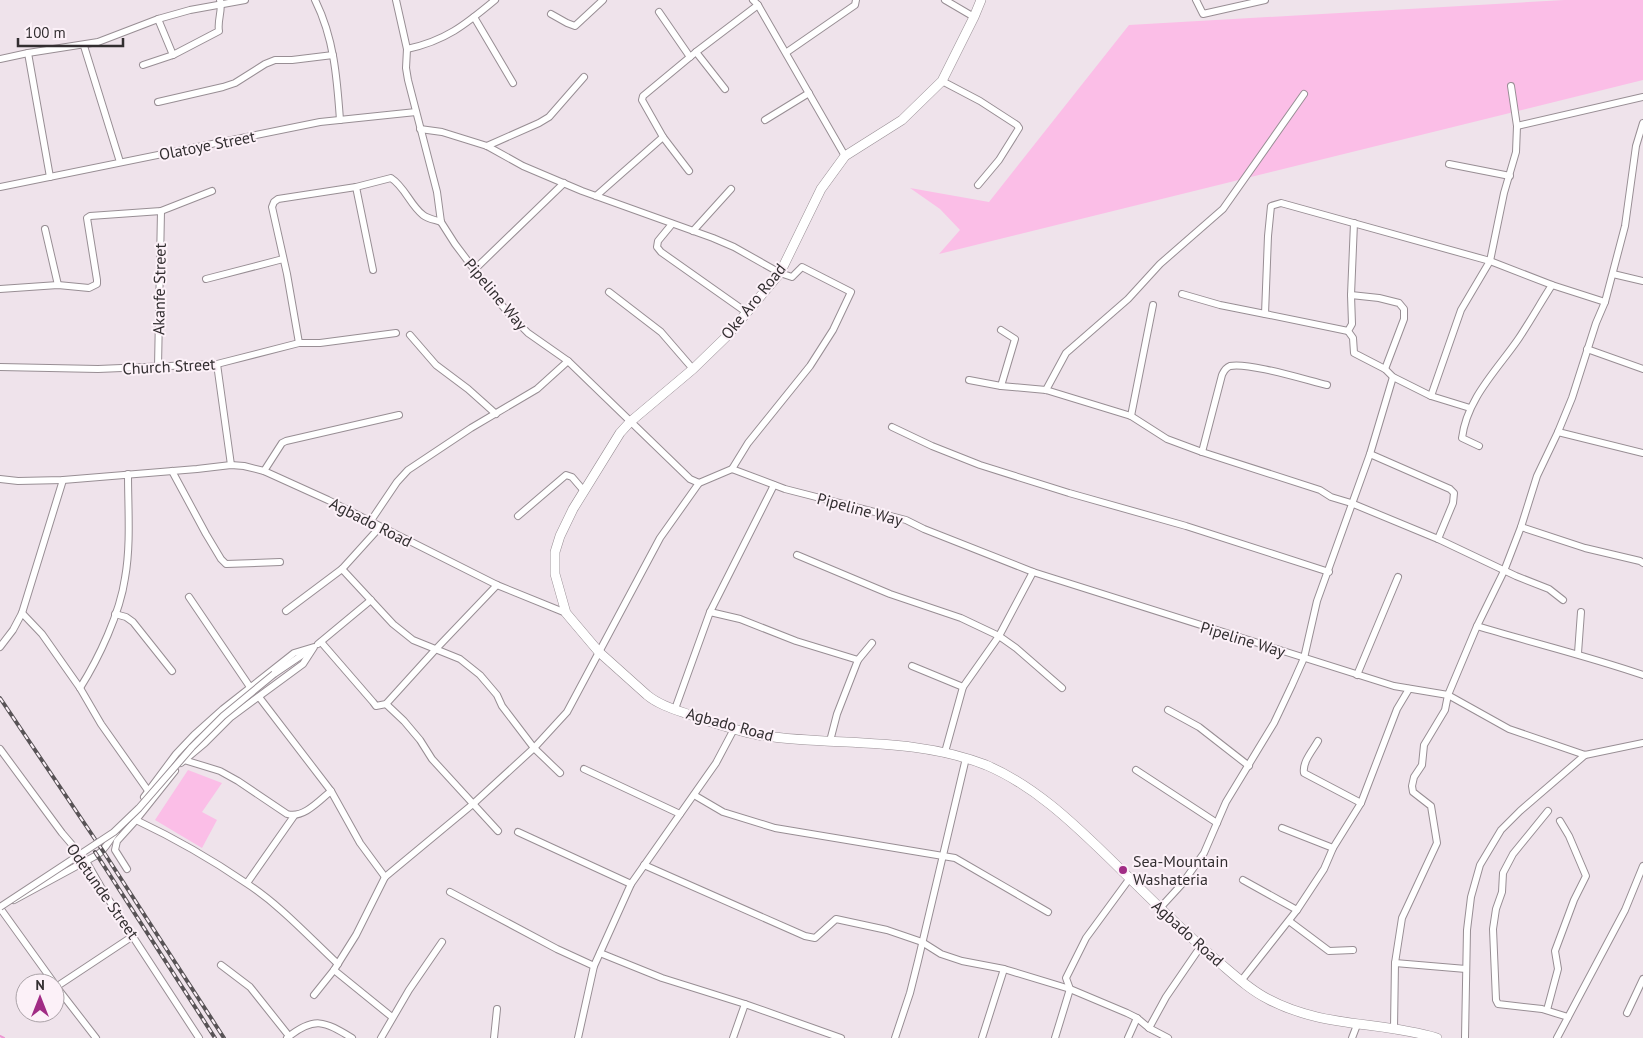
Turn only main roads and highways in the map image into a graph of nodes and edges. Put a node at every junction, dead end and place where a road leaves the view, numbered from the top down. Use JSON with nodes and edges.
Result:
{"nodes":[{"id":1,"x":981,"y":0,"type":"edge"},
{"id":2,"x":566,"y":613,"type":"joint"},
{"id":3,"x":1437,"y":1038,"type":"edge"}],
"edges":[{"from":1,"to":2,"type":"main road","name":"Oke Aro Road"},
{"from":2,"to":3,"type":"main road","name":"Agbado Road"}]}
